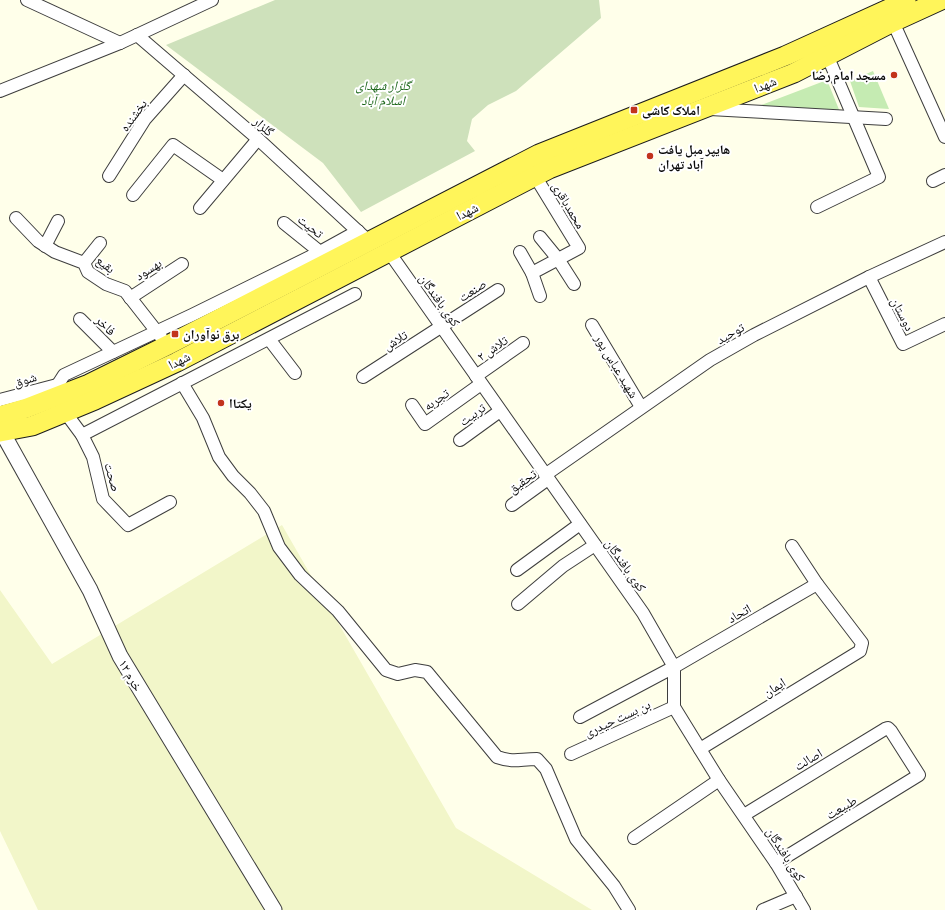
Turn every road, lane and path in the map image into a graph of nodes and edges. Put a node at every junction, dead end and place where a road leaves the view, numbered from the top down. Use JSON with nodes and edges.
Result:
{"nodes":[{"id":1,"x":27,"y":0,"type":"edge"},
{"id":2,"x":212,"y":0,"type":"edge"},
{"id":3,"x":909,"y":0,"type":"edge"},
{"id":4,"x":940,"y":0,"type":"edge"},
{"id":5,"x":893,"y":22,"type":"junction"},
{"id":6,"x":137,"y":35,"type":"junction"},
{"id":7,"x":120,"y":43,"type":"junction"},
{"id":8,"x":827,"y":55,"type":"junction"},
{"id":9,"x":768,"y":62,"type":"junction"},
{"id":10,"x":184,"y":75,"type":"junction"},
{"id":11,"x":776,"y":80,"type":"junction"},
{"id":12,"x":0,"y":91,"type":"edge"},
{"id":13,"x":702,"y":109,"type":"junction"},
{"id":14,"x":853,"y":118,"type":"junction"},
{"id":15,"x":886,"y":119,"type":"dead end"},
{"id":16,"x":945,"y":136,"type":"edge"},
{"id":17,"x":258,"y":140,"type":"junction"},
{"id":18,"x":945,"y":175,"type":"edge"},
{"id":19,"x":109,"y":176,"type":"dead end"},
{"id":20,"x":535,"y":176,"type":"junction"},
{"id":21,"x":224,"y":180,"type":"junction"},
{"id":22,"x":933,"y":181,"type":"dead end"},
{"id":23,"x":133,"y":195,"type":"dead end"},
{"id":24,"x":200,"y":208,"type":"dead end"},
{"id":25,"x":817,"y":208,"type":"dead end"},
{"id":26,"x":16,"y":218,"type":"dead end"},
{"id":27,"x":58,"y":221,"type":"dead end"},
{"id":28,"x":284,"y":223,"type":"dead end"},
{"id":29,"x":364,"y":236,"type":"junction"},
{"id":30,"x":540,"y":237,"type":"dead end"},
{"id":31,"x":945,"y":242,"type":"edge"},
{"id":32,"x":100,"y":243,"type":"dead end"},
{"id":33,"x":46,"y":246,"type":"junction"},
{"id":34,"x":320,"y":252,"type":"junction"},
{"id":35,"x":389,"y":252,"type":"junction"},
{"id":36,"x":520,"y":252,"type":"dead end"},
{"id":37,"x":558,"y":258,"type":"junction"},
{"id":38,"x":84,"y":263,"type":"junction"},
{"id":39,"x":182,"y":264,"type":"dead end"},
{"id":40,"x":532,"y":273,"type":"junction"},
{"id":41,"x":869,"y":277,"type":"junction"},
{"id":42,"x":574,"y":284,"type":"dead end"},
{"id":43,"x":498,"y":290,"type":"dead end"},
{"id":44,"x":355,"y":294,"type":"dead end"},
{"id":45,"x":540,"y":296,"type":"dead end"},
{"id":46,"x":130,"y":298,"type":"junction"},
{"id":47,"x":80,"y":319,"type":"dead end"},
{"id":48,"x":945,"y":324,"type":"edge"},
{"id":49,"x":592,"y":325,"type":"dead end"},
{"id":50,"x":442,"y":327,"type":"junction"},
{"id":51,"x":162,"y":339,"type":"junction"},
{"id":52,"x":269,"y":339,"type":"junction"},
{"id":53,"x":523,"y":343,"type":"dead end"},
{"id":54,"x":113,"y":352,"type":"junction"},
{"id":55,"x":295,"y":373,"type":"dead end"},
{"id":56,"x":363,"y":377,"type":"dead end"},
{"id":57,"x":479,"y":380,"type":"junction"},
{"id":58,"x":182,"y":383,"type":"junction"},
{"id":59,"x":52,"y":392,"type":"junction"},
{"id":60,"x":0,"y":400,"type":"edge"},
{"id":61,"x":412,"y":405,"type":"dead end"},
{"id":62,"x":641,"y":407,"type":"junction"},
{"id":63,"x":500,"y":411,"type":"junction"},
{"id":64,"x":66,"y":412,"type":"junction"},
{"id":65,"x":1,"y":427,"type":"edge"},
{"id":66,"x":82,"y":436,"type":"junction"},
{"id":67,"x":460,"y":440,"type":"dead end"},
{"id":68,"x":547,"y":477,"type":"junction"},
{"id":69,"x":170,"y":502,"type":"dead end"},
{"id":70,"x":512,"y":505,"type":"dead end"},
{"id":71,"x":580,"y":524,"type":"junction"},
{"id":72,"x":595,"y":544,"type":"junction"},
{"id":73,"x":792,"y":546,"type":"dead end"},
{"id":74,"x":517,"y":570,"type":"dead end"},
{"id":75,"x":818,"y":584,"type":"junction"},
{"id":76,"x":518,"y":604,"type":"dead end"},
{"id":77,"x":674,"y":666,"type":"junction"},
{"id":78,"x":674,"y":707,"type":"junction"},
{"id":79,"x":580,"y":717,"type":"dead end"},
{"id":80,"x":700,"y":749,"type":"junction"},
{"id":81,"x":571,"y":754,"type":"dead end"},
{"id":82,"x":919,"y":775,"type":"joint"},
{"id":83,"x":719,"y":780,"type":"junction"},
{"id":84,"x":744,"y":815,"type":"junction"},
{"id":85,"x":634,"y":838,"type":"dead end"},
{"id":86,"x":776,"y":863,"type":"junction"},
{"id":87,"x":796,"y":896,"type":"junction"},
{"id":88,"x":274,"y":910,"type":"edge"},
{"id":89,"x":629,"y":910,"type":"edge"},
{"id":90,"x":763,"y":910,"type":"edge"},
{"id":91,"x":804,"y":910,"type":"edge"}],
"edges":[{"from":1,"to":7,"type":"street"},
{"from":2,"to":6,"type":"street"},
{"from":3,"to":9,"type":"main road","name":"شهدا"},
{"from":4,"to":5,"type":"main road","name":"شهدا"},
{"from":5,"to":8,"type":"main road","name":"شهدا"},
{"from":5,"to":16,"type":"street"},
{"from":6,"to":7,"type":"street"},
{"from":6,"to":10,"type":"street","name":"گلزار"},
{"from":7,"to":12,"type":"street"},
{"from":8,"to":11,"type":"main road","name":"شهدا"},
{"from":8,"to":14,"type":"street"},
{"from":9,"to":11,"type":"main road"},
{"from":9,"to":29,"type":"main road","name":"شهدا"},
{"from":10,"to":17,"type":"street","name":"گلزار"},
{"from":10,"to":19,"type":"street","name":"بخشنده"},
{"from":11,"to":13,"type":"main road","name":"شهدا"},
{"from":13,"to":14,"type":"street"},
{"from":13,"to":20,"type":"main road","name":"شهدا"},
{"from":14,"to":15,"type":"street"},
{"from":14,"to":25,"type":"street"},
{"from":17,"to":21,"type":"street"},
{"from":17,"to":29,"type":"street","name":"گلزار"},
{"from":18,"to":22,"type":"street"},
{"from":20,"to":35,"type":"main road","name":"شهدا"},
{"from":20,"to":37,"type":"street","name":"محمدباقری"},
{"from":21,"to":23,"type":"street"},
{"from":21,"to":24,"type":"street"},
{"from":26,"to":33,"type":"street","name":"بقیع"},
{"from":27,"to":33,"type":"street"},
{"from":28,"to":34,"type":"street","name":"تحیت"},
{"from":29,"to":34,"type":"street"},
{"from":29,"to":51,"type":"main road","name":"شهدا"},
{"from":30,"to":37,"type":"street"},
{"from":31,"to":41,"type":"street","name":"توحید"},
{"from":32,"to":38,"type":"street"},
{"from":33,"to":38,"type":"street","name":"بقیع"},
{"from":34,"to":51,"type":"street"},
{"from":35,"to":50,"type":"street","name":"کوی بافندگان"},
{"from":35,"to":64,"type":"main road","name":"شهدا"},
{"from":36,"to":40,"type":"street"},
{"from":37,"to":40,"type":"street"},
{"from":37,"to":42,"type":"street"},
{"from":38,"to":46,"type":"street","name":"بقیع"},
{"from":39,"to":46,"type":"street","name":"بهسود"},
{"from":40,"to":45,"type":"street"},
{"from":41,"to":48,"type":"street","name":"دوستان"},
{"from":41,"to":62,"type":"street","name":"توحید"},
{"from":43,"to":50,"type":"street","name":"صنعت"},
{"from":44,"to":52,"type":"street"},
{"from":46,"to":51,"type":"street","name":"بقیع"},
{"from":47,"to":54,"type":"street","name":"فاخر"},
{"from":49,"to":62,"type":"street","name":"شهید عباس پور"},
{"from":50,"to":56,"type":"street","name":"تلاش"},
{"from":50,"to":57,"type":"street","name":"کوی بافندگان"},
{"from":51,"to":54,"type":"street"},
{"from":51,"to":59,"type":"main road","name":"شهدا"},
{"from":52,"to":55,"type":"street"},
{"from":52,"to":58,"type":"street"},
{"from":53,"to":57,"type":"street","name":"تلاش ۲"},
{"from":54,"to":59,"type":"street"},
{"from":57,"to":61,"type":"street","name":"تجربه"},
{"from":57,"to":63,"type":"street","name":"کوی بافندگان"},
{"from":58,"to":66,"type":"street"},
{"from":58,"to":89,"type":"street"},
{"from":59,"to":60,"type":"street","name":"شوق"},
{"from":59,"to":65,"type":"main road","name":"شهدا"},
{"from":62,"to":68,"type":"street","name":"توحید"},
{"from":63,"to":67,"type":"street","name":"تربیت"},
{"from":63,"to":68,"type":"street","name":"کوی بافندگان"},
{"from":64,"to":65,"type":"main road","name":"شهدا"},
{"from":64,"to":66,"type":"street","name":"صحت"},
{"from":65,"to":88,"type":"street","name":"خرم ۱۲"},
{"from":66,"to":69,"type":"street","name":"صحت"},
{"from":68,"to":70,"type":"street","name":"تحقیق"},
{"from":68,"to":71,"type":"street","name":"کوی بافندگان"},
{"from":71,"to":72,"type":"street","name":"کوی بافندگان"},
{"from":71,"to":74,"type":"street"},
{"from":72,"to":76,"type":"street"},
{"from":72,"to":77,"type":"street","name":"کوی بافندگان"},
{"from":73,"to":75,"type":"street"},
{"from":75,"to":77,"type":"street","name":"اتحاد"},
{"from":75,"to":80,"type":"street","name":"ایمان"},
{"from":77,"to":78,"type":"street"},
{"from":77,"to":79,"type":"street","name":"اتحاد"},
{"from":78,"to":80,"type":"street","name":"کوی بافندگان"},
{"from":78,"to":81,"type":"street","name":"بن بست حیدری"},
{"from":80,"to":83,"type":"street","name":"کوی بافندگان"},
{"from":82,"to":84,"type":"street","name":"اصالت"},
{"from":82,"to":86,"type":"street","name":"طبیعت"},
{"from":83,"to":84,"type":"street","name":"کوی بافندگان"},
{"from":83,"to":85,"type":"street"},
{"from":84,"to":86,"type":"street","name":"کوی بافندگان"},
{"from":86,"to":87,"type":"street","name":"کوی بافندگان"},
{"from":87,"to":90,"type":"street"},
{"from":87,"to":91,"type":"street","name":"کوی بافندگان"}]}
